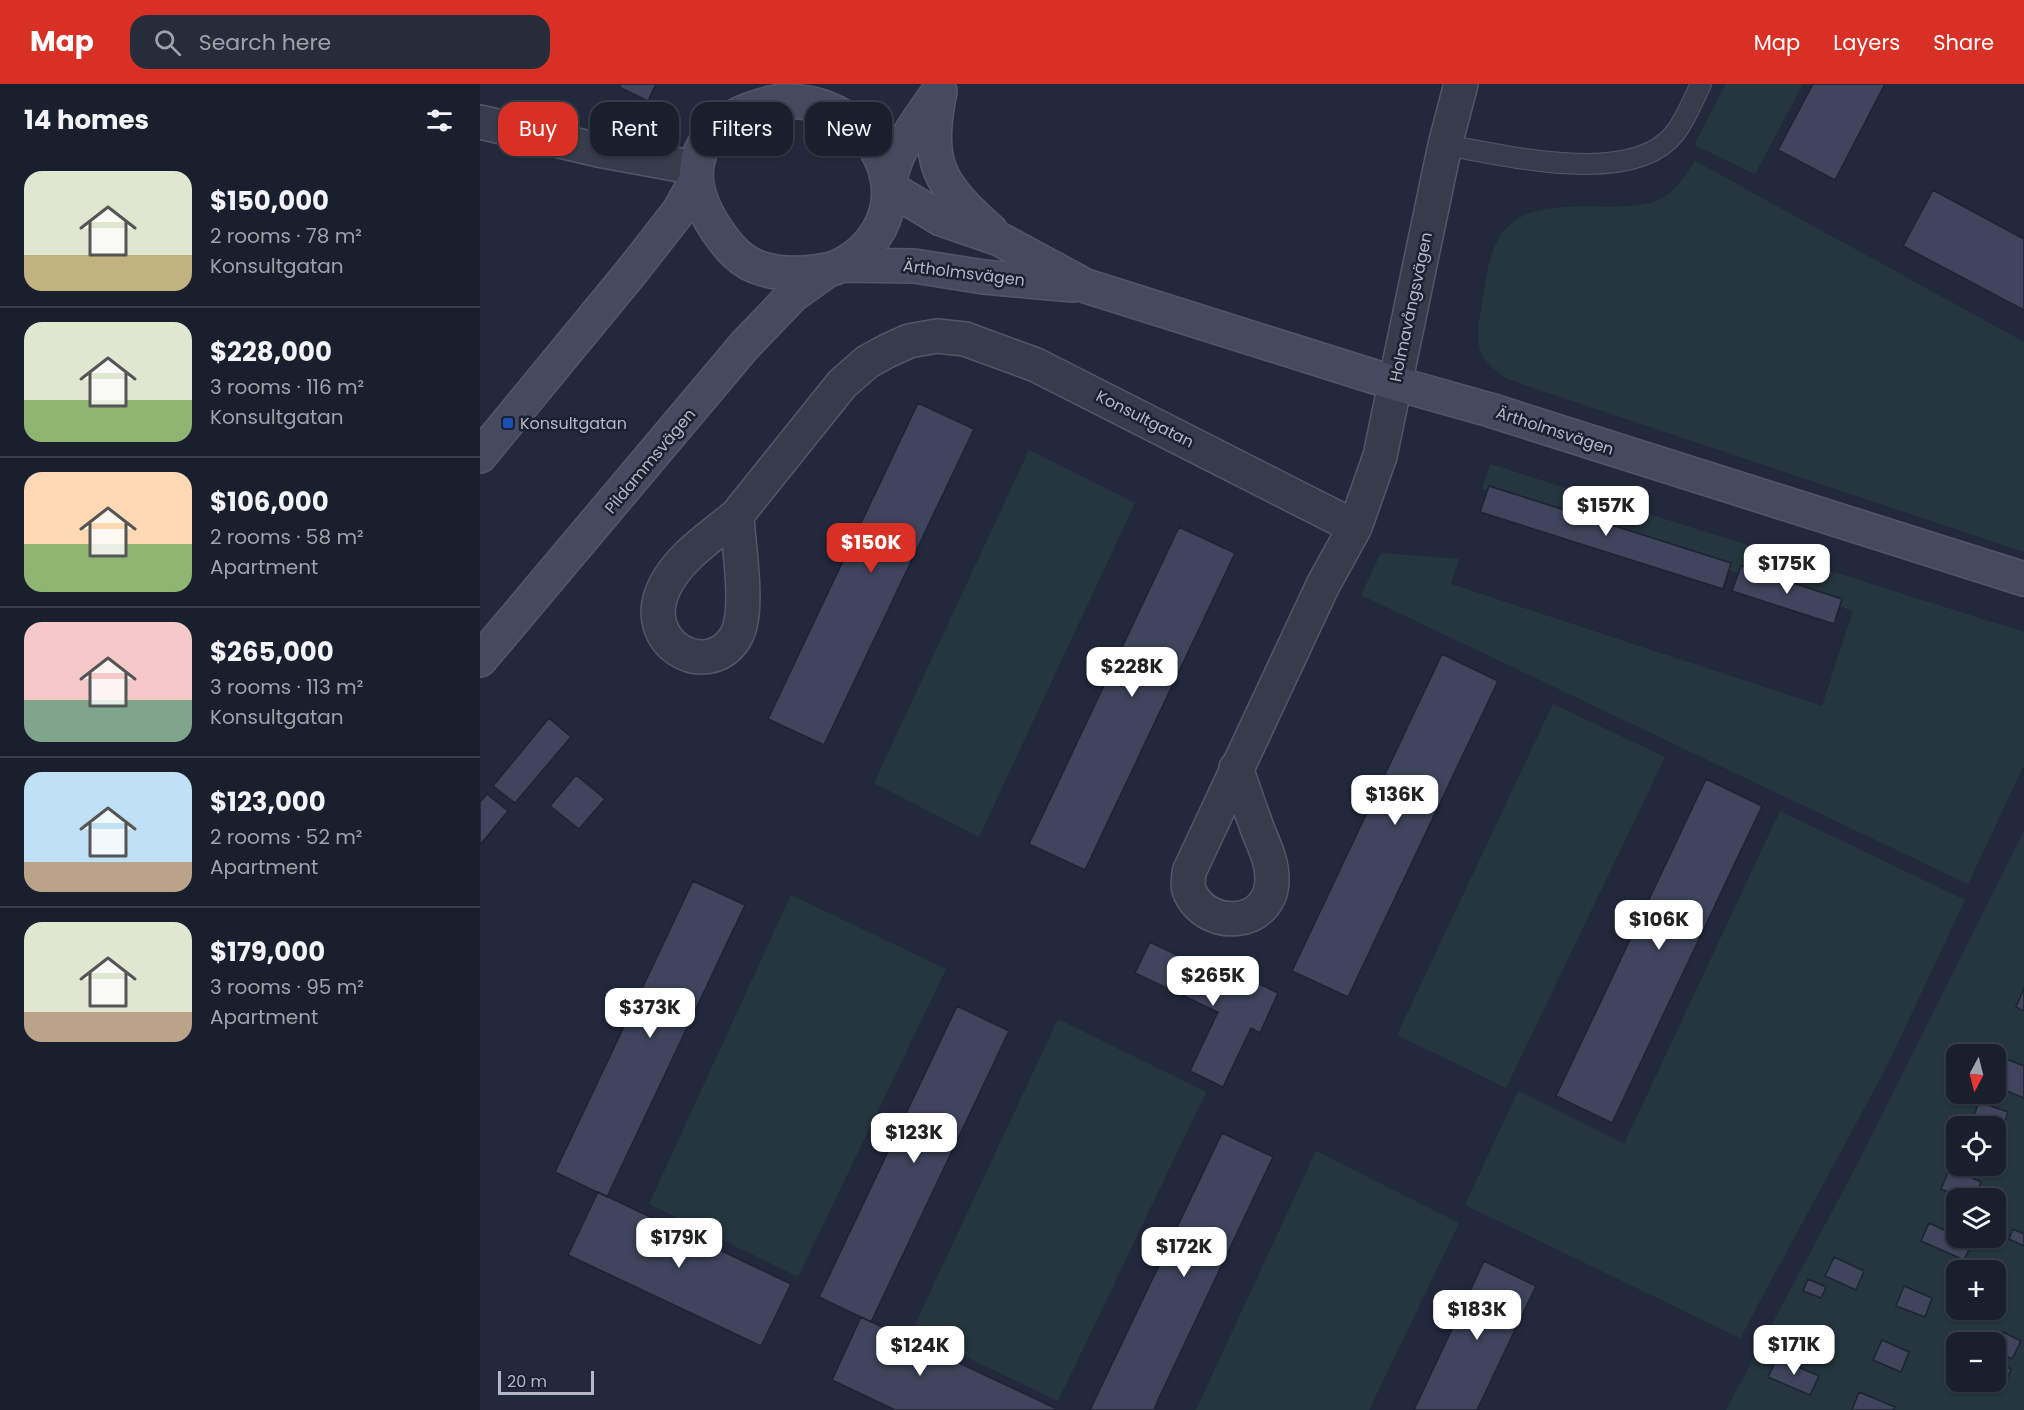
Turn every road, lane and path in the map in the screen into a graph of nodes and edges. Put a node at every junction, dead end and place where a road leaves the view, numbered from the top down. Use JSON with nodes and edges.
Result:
{"nodes":[{"id":1,"x":1461,"y":84,"type":"edge"},
{"id":2,"x":1701,"y":84,"type":"edge"},
{"id":3,"x":942,"y":87,"type":"edge"},
{"id":4,"x":791,"y":93,"type":"edge"},
{"id":5,"x":480,"y":122,"type":"edge"},
{"id":6,"x":1445,"y":145,"type":"junction"},
{"id":7,"x":695,"y":175,"type":"junction"},
{"id":8,"x":890,"y":184,"type":"junction"},
{"id":9,"x":999,"y":238,"type":"junction"},
{"id":10,"x":835,"y":267,"type":"junction"},
{"id":11,"x":1086,"y":286,"type":"junction"},
{"id":12,"x":1395,"y":383,"type":"junction"},
{"id":13,"x":480,"y":456,"type":"edge"},
{"id":14,"x":736,"y":516,"type":"dead end"},
{"id":15,"x":1355,"y":527,"type":"junction"},
{"id":16,"x":2024,"y":579,"type":"edge"},
{"id":17,"x":480,"y":660,"type":"edge"},
{"id":18,"x":1236,"y":768,"type":"dead end"}],
"edges":[{"from":1,"to":6,"type":"street","name":"Holmavångsvägen"},
{"from":2,"to":6,"type":"lane"},
{"from":3,"to":8,"type":"main road"},
{"from":3,"to":9,"type":"main road"},
{"from":4,"to":7,"type":"main road"},
{"from":4,"to":8,"type":"main road"},
{"from":5,"to":7,"type":"street"},
{"from":6,"to":12,"type":"street","name":"Holmavångsvägen"},
{"from":7,"to":10,"type":"main road","name":"Ärtholmsvägen"},
{"from":7,"to":13,"type":"main road"},
{"from":8,"to":9,"type":"main road","name":"Ärtholmsvägen"},
{"from":8,"to":10,"type":"main road"},
{"from":9,"to":11,"type":"main road","name":"Ärtholmsvägen"},
{"from":10,"to":11,"type":"main road","name":"Ärtholmsvägen"},
{"from":10,"to":17,"type":"main road","name":"Pildammsvägen"},
{"from":11,"to":12,"type":"main road","name":"Ärtholmsvägen"},
{"from":12,"to":15,"type":"street","name":"Holmavångsvägen"},
{"from":12,"to":16,"type":"main road","name":"Ärtholmsvägen"},
{"from":14,"to":15,"type":"street","name":"Konsultgatan"},
{"from":15,"to":18,"type":"street"}]}
